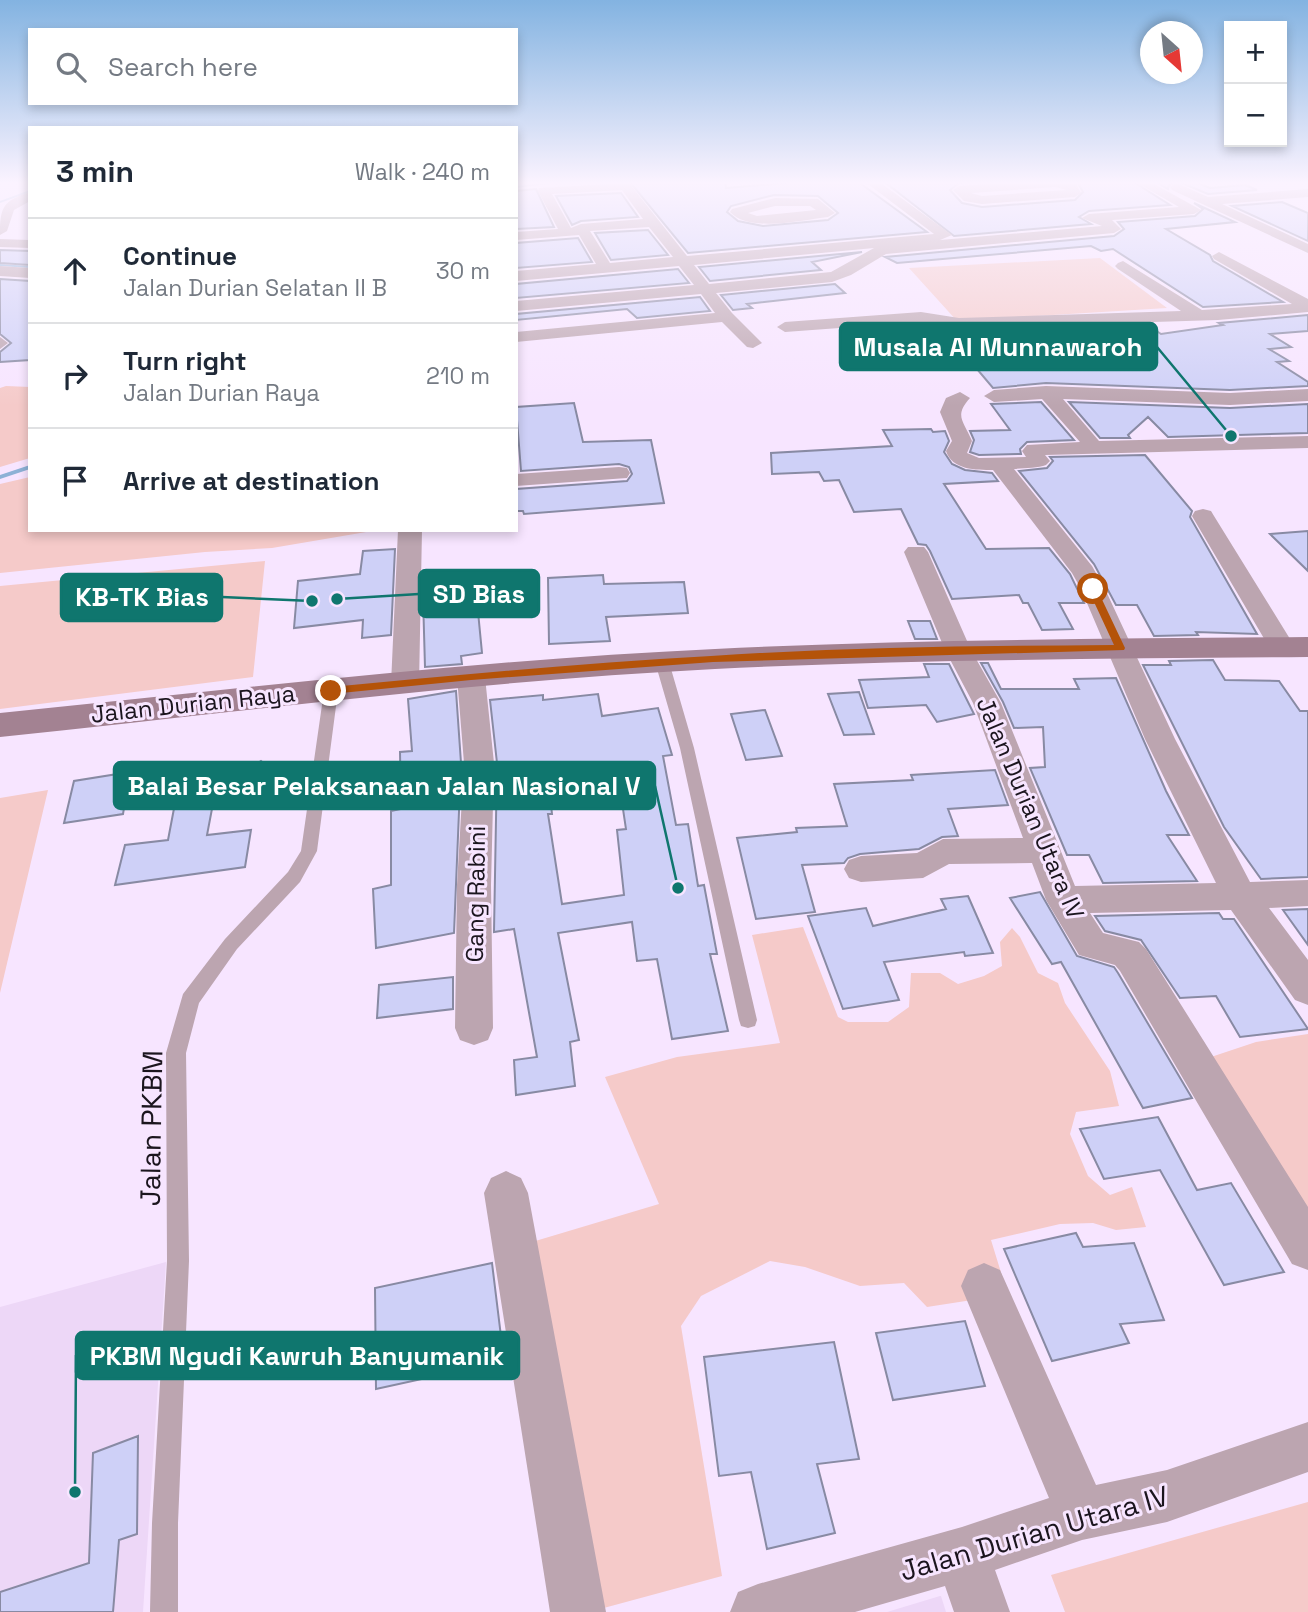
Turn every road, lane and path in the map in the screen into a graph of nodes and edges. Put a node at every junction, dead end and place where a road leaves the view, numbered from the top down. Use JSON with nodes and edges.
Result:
{"nodes":[{"id":1,"x":541,"y":256,"type":"edge"},
{"id":2,"x":597,"y":256,"type":"edge"},
{"id":3,"x":681,"y":256,"type":"edge"},
{"id":4,"x":738,"y":256,"type":"edge"},
{"id":5,"x":866,"y":256,"type":"edge"},
{"id":6,"x":1219,"y":256,"type":"dead end"},
{"id":7,"x":685,"y":261,"type":"junction"},
{"id":8,"x":1123,"y":266,"type":"dead end"},
{"id":9,"x":606,"y":268,"type":"junction"},
{"id":10,"x":0,"y":271,"type":"edge"},
{"id":11,"x":28,"y":273,"type":"edge"},
{"id":12,"x":705,"y":289,"type":"junction"},
{"id":13,"x":518,"y":306,"type":"edge"},
{"id":14,"x":1308,"y":306,"type":"edge"},
{"id":15,"x":1198,"y":315,"type":"junction"},
{"id":16,"x":726,"y":317,"type":"junction"},
{"id":17,"x":785,"y":327,"type":"dead end"},
{"id":18,"x":518,"y":337,"type":"edge"},
{"id":19,"x":0,"y":341,"type":"edge"},
{"id":20,"x":753,"y":343,"type":"dead end"},
{"id":21,"x":0,"y":346,"type":"edge"},
{"id":22,"x":1046,"y":392,"type":"junction"},
{"id":23,"x":1308,"y":395,"type":"edge"},
{"id":24,"x":994,"y":396,"type":"dead end"},
{"id":25,"x":1175,"y":396,"type":"junction"},
{"id":26,"x":960,"y":398,"type":"dead end"},
{"id":27,"x":1199,"y":421,"type":"dead end"},
{"id":28,"x":1090,"y":440,"type":"dead end"},
{"id":29,"x":1308,"y":442,"type":"edge"},
{"id":30,"x":999,"y":463,"type":"junction"},
{"id":31,"x":619,"y":473,"type":"dead end"},
{"id":32,"x":518,"y":480,"type":"edge"},
{"id":33,"x":1203,"y":516,"type":"dead end"},
{"id":34,"x":410,"y":532,"type":"edge"},
{"id":35,"x":916,"y":552,"type":"dead end"},
{"id":36,"x":1295,"y":647,"type":"edge"},
{"id":37,"x":1121,"y":648,"type":"junction"},
{"id":38,"x":958,"y":650,"type":"junction"},
{"id":39,"x":662,"y":662,"type":"junction"},
{"id":40,"x":471,"y":677,"type":"junction"},
{"id":41,"x":405,"y":684,"type":"junction"},
{"id":42,"x":331,"y":691,"type":"junction"},
{"id":43,"x":0,"y":725,"type":"edge"},
{"id":44,"x":1045,"y":850,"type":"junction"},
{"id":45,"x":861,"y":869,"type":"dead end"},
{"id":46,"x":1306,"y":893,"type":"dead end"},
{"id":47,"x":1240,"y":897,"type":"junction"},
{"id":48,"x":1063,"y":900,"type":"junction"},
{"id":49,"x":1308,"y":989,"type":"edge"},
{"id":50,"x":748,"y":1020,"type":"dead end"},
{"id":51,"x":474,"y":1028,"type":"dead end"},
{"id":52,"x":506,"y":1193,"type":"dead end"},
{"id":53,"x":1308,"y":1248,"type":"edge"},
{"id":54,"x":984,"y":1286,"type":"dead end"},
{"id":55,"x":1308,"y":1447,"type":"edge"},
{"id":56,"x":1082,"y":1514,"type":"junction"},
{"id":57,"x":962,"y":1554,"type":"junction"},
{"id":58,"x":164,"y":1612,"type":"edge"},
{"id":59,"x":578,"y":1612,"type":"edge"},
{"id":60,"x":758,"y":1612,"type":"edge"},
{"id":61,"x":982,"y":1612,"type":"edge"}],
"edges":[{"from":1,"to":9,"type":"street"},
{"from":2,"to":9,"type":"street"},
{"from":3,"to":7,"type":"street"},
{"from":4,"to":7,"type":"street"},
{"from":5,"to":12,"type":"street"},
{"from":6,"to":14,"type":"street"},
{"from":7,"to":9,"type":"street"},
{"from":7,"to":12,"type":"street"},
{"from":8,"to":15,"type":"street"},
{"from":10,"to":11,"type":"street"},
{"from":12,"to":13,"type":"street"},
{"from":12,"to":16,"type":"street"},
{"from":14,"to":15,"type":"street"},
{"from":15,"to":17,"type":"street"},
{"from":16,"to":18,"type":"street"},
{"from":16,"to":20,"type":"street"},
{"from":19,"to":21,"type":"lane"},
{"from":22,"to":24,"type":"street"},
{"from":22,"to":25,"type":"street"},
{"from":22,"to":28,"type":"street"},
{"from":23,"to":25,"type":"street"},
{"from":25,"to":27,"type":"street"},
{"from":26,"to":30,"type":"street"},
{"from":29,"to":30,"type":"street"},
{"from":30,"to":37,"type":"street"},
{"from":31,"to":32,"type":"street"},
{"from":33,"to":36,"type":"street"},
{"from":34,"to":41,"type":"street"},
{"from":35,"to":38,"type":"street","name":"Jalan Durian Utara IV"},
{"from":36,"to":37,"type":"main road","name":"Jalan Durian Raya"},
{"from":37,"to":38,"type":"main road","name":"Jalan Durian Raya"},
{"from":37,"to":47,"type":"street"},
{"from":38,"to":39,"type":"main road","name":"Jalan Durian Raya"},
{"from":38,"to":44,"type":"street","name":"Jalan Durian Utara IV"},
{"from":39,"to":40,"type":"main road","name":"Jalan Durian Raya"},
{"from":39,"to":50,"type":"lane"},
{"from":40,"to":41,"type":"main road","name":"Jalan Durian Raya"},
{"from":40,"to":51,"type":"street","name":"Gang Rabini"},
{"from":41,"to":42,"type":"main road","name":"Jalan Durian Raya"},
{"from":42,"to":43,"type":"main road","name":"Jalan Durian Raya"},
{"from":42,"to":58,"type":"lane","name":"Jalan PKBM"},
{"from":44,"to":45,"type":"street"},
{"from":44,"to":48,"type":"street","name":"Jalan Durian Utara IV"},
{"from":46,"to":47,"type":"street"},
{"from":47,"to":48,"type":"street"},
{"from":47,"to":49,"type":"street"},
{"from":48,"to":53,"type":"street","name":"Jalan Durian Utara IV"},
{"from":52,"to":59,"type":"street"},
{"from":54,"to":56,"type":"street"},
{"from":55,"to":56,"type":"street","name":"Jalan Durian Utara IV"},
{"from":56,"to":57,"type":"street","name":"Jalan Durian Utara IV"},
{"from":57,"to":60,"type":"street","name":"Jalan Durian Utara IV"},
{"from":57,"to":61,"type":"street"}]}
